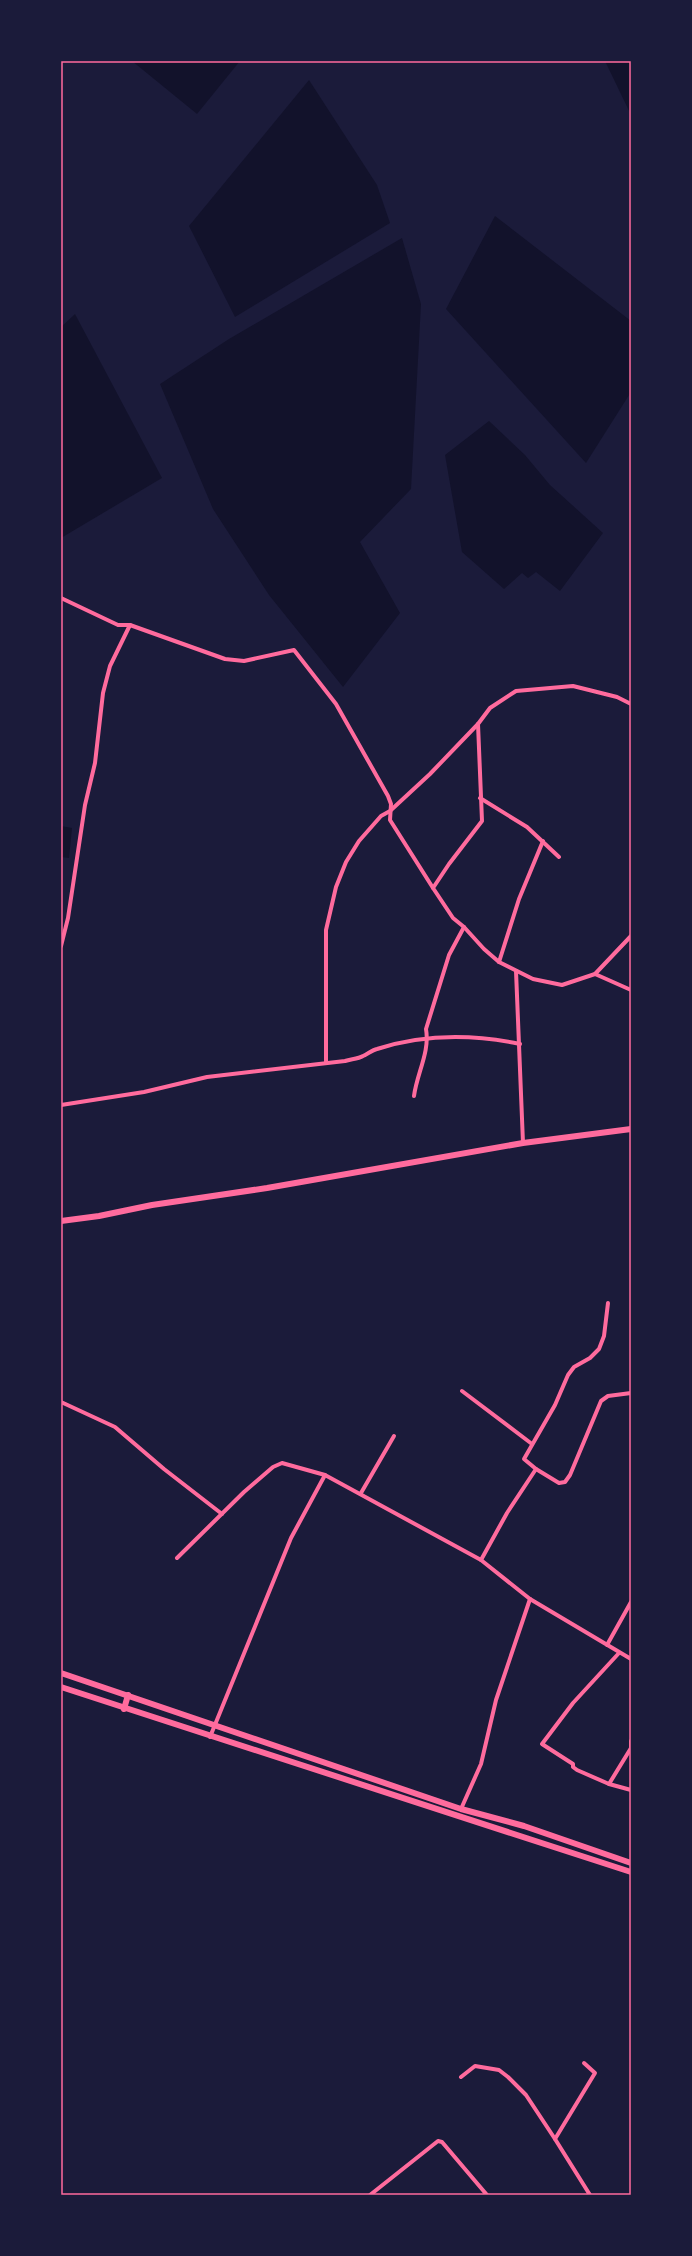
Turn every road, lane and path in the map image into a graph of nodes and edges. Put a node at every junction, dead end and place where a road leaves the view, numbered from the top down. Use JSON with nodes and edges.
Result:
{"nodes":[{"id":1,"x":61,"y":598,"type":"edge"},
{"id":2,"x":130,"y":625,"type":"junction"},
{"id":3,"x":631,"y":704,"type":"edge"},
{"id":4,"x":478,"y":724,"type":"junction"},
{"id":5,"x":480,"y":798,"type":"junction"},
{"id":6,"x":390,"y":811,"type":"junction"},
{"id":7,"x":543,"y":841,"type":"junction"},
{"id":8,"x":559,"y":857,"type":"dead end"},
{"id":9,"x":433,"y":888,"type":"junction"},
{"id":10,"x":464,"y":927,"type":"junction"},
{"id":11,"x":631,"y":936,"type":"edge"},
{"id":12,"x":61,"y":946,"type":"edge"},
{"id":13,"x":498,"y":962,"type":"junction"},
{"id":14,"x":516,"y":971,"type":"junction"},
{"id":15,"x":595,"y":974,"type":"junction"},
{"id":16,"x":631,"y":990,"type":"edge"},
{"id":17,"x":428,"y":1038,"type":"junction"},
{"id":18,"x":520,"y":1044,"type":"junction"},
{"id":19,"x":326,"y":1062,"type":"junction"},
{"id":20,"x":414,"y":1096,"type":"dead end"},
{"id":21,"x":61,"y":1105,"type":"edge"},
{"id":22,"x":631,"y":1129,"type":"edge"},
{"id":23,"x":523,"y":1143,"type":"junction"},
{"id":24,"x":61,"y":1221,"type":"edge"},
{"id":25,"x":608,"y":1303,"type":"dead end"},
{"id":26,"x":462,"y":1391,"type":"dead end"},
{"id":27,"x":631,"y":1393,"type":"edge"},
{"id":28,"x":61,"y":1402,"type":"edge"},
{"id":29,"x":394,"y":1436,"type":"dead end"},
{"id":30,"x":532,"y":1444,"type":"junction"},
{"id":31,"x":536,"y":1469,"type":"junction"},
{"id":32,"x":325,"y":1475,"type":"junction"},
{"id":33,"x":361,"y":1493,"type":"junction"},
{"id":34,"x":222,"y":1514,"type":"junction"},
{"id":35,"x":177,"y":1558,"type":"dead end"},
{"id":36,"x":481,"y":1560,"type":"junction"},
{"id":37,"x":530,"y":1599,"type":"junction"},
{"id":38,"x":631,"y":1602,"type":"edge"},
{"id":39,"x":607,"y":1645,"type":"junction"},
{"id":40,"x":619,"y":1653,"type":"junction"},
{"id":41,"x":631,"y":1659,"type":"edge"},
{"id":42,"x":61,"y":1673,"type":"edge"},
{"id":43,"x":61,"y":1687,"type":"edge"},
{"id":44,"x":128,"y":1695,"type":"junction"},
{"id":45,"x":124,"y":1709,"type":"junction"},
{"id":46,"x":214,"y":1725,"type":"junction"},
{"id":47,"x":210,"y":1736,"type":"junction"},
{"id":48,"x":631,"y":1741,"type":"edge"},
{"id":49,"x":372,"y":1779,"type":"junction"},
{"id":50,"x":609,"y":1784,"type":"junction"},
{"id":51,"x":369,"y":1786,"type":"junction"},
{"id":52,"x":631,"y":1790,"type":"edge"},
{"id":53,"x":454,"y":1807,"type":"junction"},
{"id":54,"x":461,"y":1809,"type":"junction"},
{"id":55,"x":450,"y":1814,"type":"junction"},
{"id":56,"x":589,"y":1849,"type":"junction"},
{"id":57,"x":586,"y":1857,"type":"junction"},
{"id":58,"x":631,"y":1863,"type":"edge"},
{"id":59,"x":631,"y":1872,"type":"edge"},
{"id":60,"x":584,"y":2063,"type":"dead end"},
{"id":61,"x":461,"y":2077,"type":"dead end"},
{"id":62,"x":555,"y":2139,"type":"junction"},
{"id":63,"x":370,"y":2195,"type":"edge"},
{"id":64,"x":486,"y":2195,"type":"edge"},
{"id":65,"x":590,"y":2195,"type":"edge"}],
"edges":[{"from":1,"to":2,"type":"street"},
{"from":2,"to":6,"type":"street"},
{"from":2,"to":12,"type":"street"},
{"from":3,"to":4,"type":"street"},
{"from":4,"to":5,"type":"street"},
{"from":4,"to":6,"type":"street"},
{"from":5,"to":7,"type":"street"},
{"from":5,"to":9,"type":"street"},
{"from":6,"to":9,"type":"street"},
{"from":6,"to":19,"type":"street"},
{"from":7,"to":8,"type":"street"},
{"from":7,"to":13,"type":"street"},
{"from":9,"to":10,"type":"street"},
{"from":10,"to":13,"type":"street"},
{"from":10,"to":17,"type":"street"},
{"from":11,"to":15,"type":"street"},
{"from":13,"to":14,"type":"street"},
{"from":14,"to":15,"type":"street"},
{"from":14,"to":18,"type":"street"},
{"from":15,"to":16,"type":"street"},
{"from":17,"to":18,"type":"street"},
{"from":17,"to":19,"type":"street"},
{"from":17,"to":20,"type":"street"},
{"from":18,"to":23,"type":"street"},
{"from":19,"to":21,"type":"street"},
{"from":22,"to":23,"type":"street"},
{"from":23,"to":24,"type":"street"},
{"from":25,"to":30,"type":"street"},
{"from":26,"to":30,"type":"street"},
{"from":27,"to":31,"type":"street"},
{"from":28,"to":34,"type":"street"},
{"from":29,"to":33,"type":"street"},
{"from":30,"to":31,"type":"street"},
{"from":31,"to":36,"type":"street"},
{"from":32,"to":33,"type":"street"},
{"from":32,"to":34,"type":"street"},
{"from":32,"to":46,"type":"street"},
{"from":33,"to":36,"type":"street"},
{"from":34,"to":35,"type":"street"},
{"from":36,"to":37,"type":"street"},
{"from":37,"to":39,"type":"street"},
{"from":37,"to":54,"type":"street"},
{"from":38,"to":39,"type":"street"},
{"from":39,"to":40,"type":"street"},
{"from":40,"to":41,"type":"street"},
{"from":40,"to":50,"type":"street"},
{"from":42,"to":44,"type":"street"},
{"from":43,"to":45,"type":"street"},
{"from":44,"to":45,"type":"street"},
{"from":44,"to":46,"type":"street"},
{"from":45,"to":47,"type":"street"},
{"from":46,"to":47,"type":"street"},
{"from":46,"to":49,"type":"street"},
{"from":47,"to":51,"type":"street"},
{"from":48,"to":50,"type":"street"},
{"from":49,"to":51,"type":"street"},
{"from":49,"to":53,"type":"street"},
{"from":50,"to":52,"type":"street"},
{"from":51,"to":55,"type":"street"},
{"from":53,"to":54,"type":"street"},
{"from":53,"to":55,"type":"street"},
{"from":54,"to":56,"type":"street"},
{"from":55,"to":57,"type":"street"},
{"from":56,"to":57,"type":"street"},
{"from":56,"to":58,"type":"street"},
{"from":57,"to":59,"type":"street"},
{"from":60,"to":62,"type":"street"},
{"from":61,"to":62,"type":"street"},
{"from":62,"to":65,"type":"street"},
{"from":63,"to":64,"type":"street"}]}
